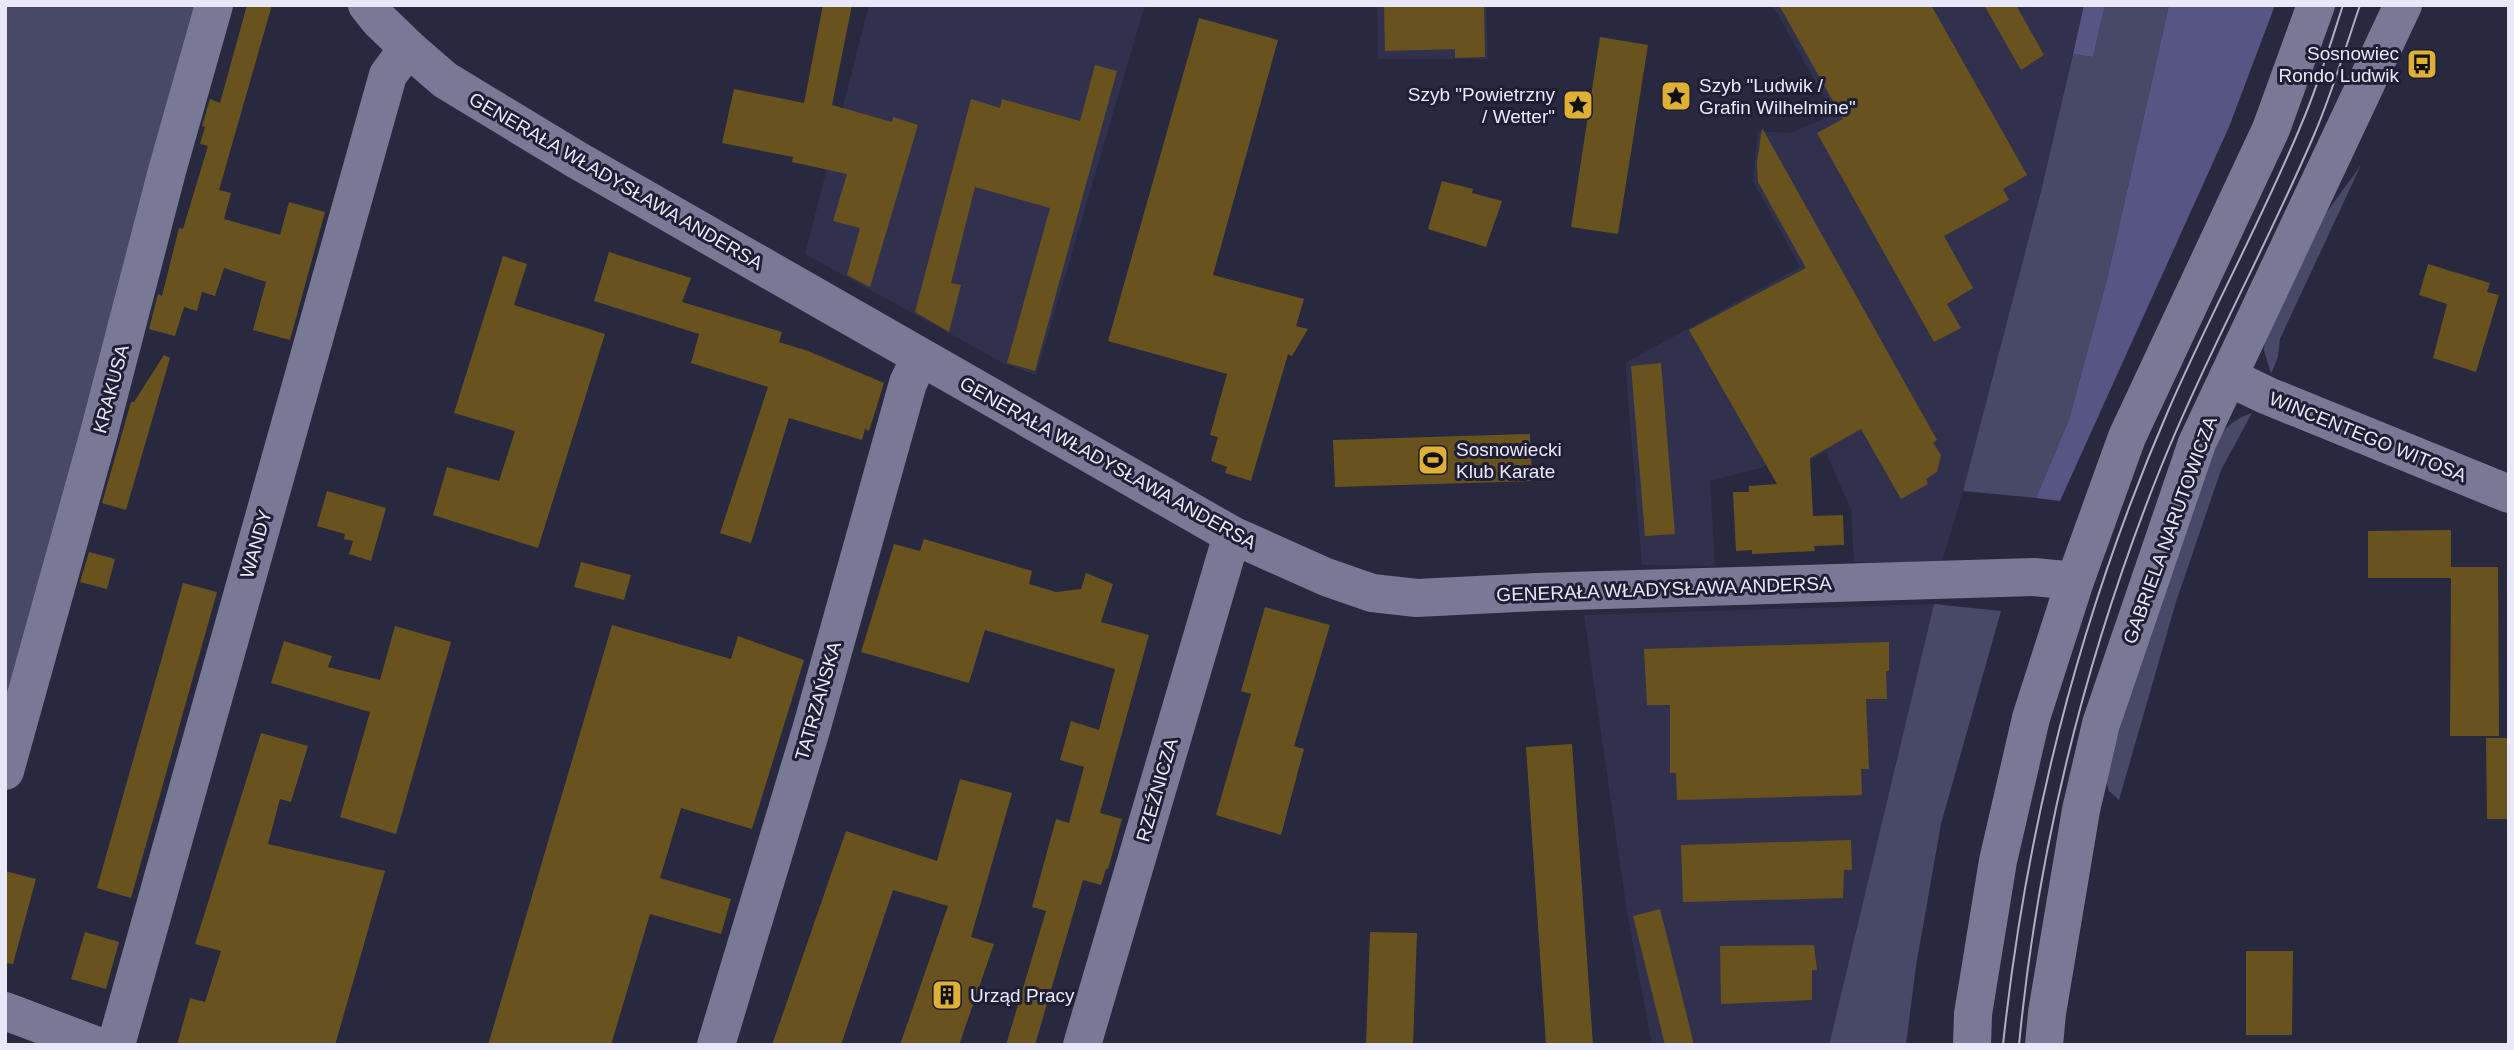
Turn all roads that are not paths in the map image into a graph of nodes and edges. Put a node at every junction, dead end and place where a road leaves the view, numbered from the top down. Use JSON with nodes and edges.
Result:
{"nodes":[{"id":1,"x":214,"y":5,"type":"edge"},
{"id":2,"x":367,"y":5,"type":"edge"},
{"id":3,"x":2316,"y":5,"type":"edge"},
{"id":4,"x":2403,"y":5,"type":"edge"},
{"id":5,"x":408,"y":48,"type":"junction"},
{"id":6,"x":920,"y":358,"type":"junction"},
{"id":7,"x":2228,"y":377,"type":"junction"},
{"id":8,"x":2509,"y":495,"type":"edge"},
{"id":9,"x":1232,"y":535,"type":"junction"},
{"id":10,"x":2076,"y":581,"type":"junction"},
{"id":11,"x":5,"y":771,"type":"edge"},
{"id":12,"x":5,"y":1012,"type":"edge"},
{"id":13,"x":95,"y":1045,"type":"edge"},
{"id":14,"x":116,"y":1045,"type":"edge"},
{"id":15,"x":716,"y":1045,"type":"edge"},
{"id":16,"x":1082,"y":1045,"type":"edge"},
{"id":17,"x":1972,"y":1045,"type":"edge"},
{"id":18,"x":2044,"y":1045,"type":"edge"}],
"edges":[{"from":1,"to":11,"type":"street","name":"KRAKUSA"},
{"from":2,"to":5,"type":"street","name":"GENERAŁA WŁADYSŁAWA ANDERSA"},
{"from":3,"to":10,"type":"street"},
{"from":4,"to":7,"type":"street","name":"GABRIELA NARUTOWICZA"},
{"from":5,"to":6,"type":"street","name":"GENERAŁA WŁADYSŁAWA ANDERSA"},
{"from":5,"to":14,"type":"street","name":"WANDY"},
{"from":6,"to":9,"type":"street","name":"GENERAŁA WŁADYSŁAWA ANDERSA"},
{"from":6,"to":15,"type":"street","name":"TATRZAŃSKA"},
{"from":7,"to":8,"type":"street","name":"WINCENTEGO WITOSA"},
{"from":7,"to":18,"type":"street","name":"GABRIELA NARUTOWICZA"},
{"from":9,"to":10,"type":"street","name":"GENERAŁA WŁADYSŁAWA ANDERSA"},
{"from":9,"to":16,"type":"street","name":"RZEŹNICZA"},
{"from":10,"to":17,"type":"street"},
{"from":12,"to":13,"type":"street"}]}
